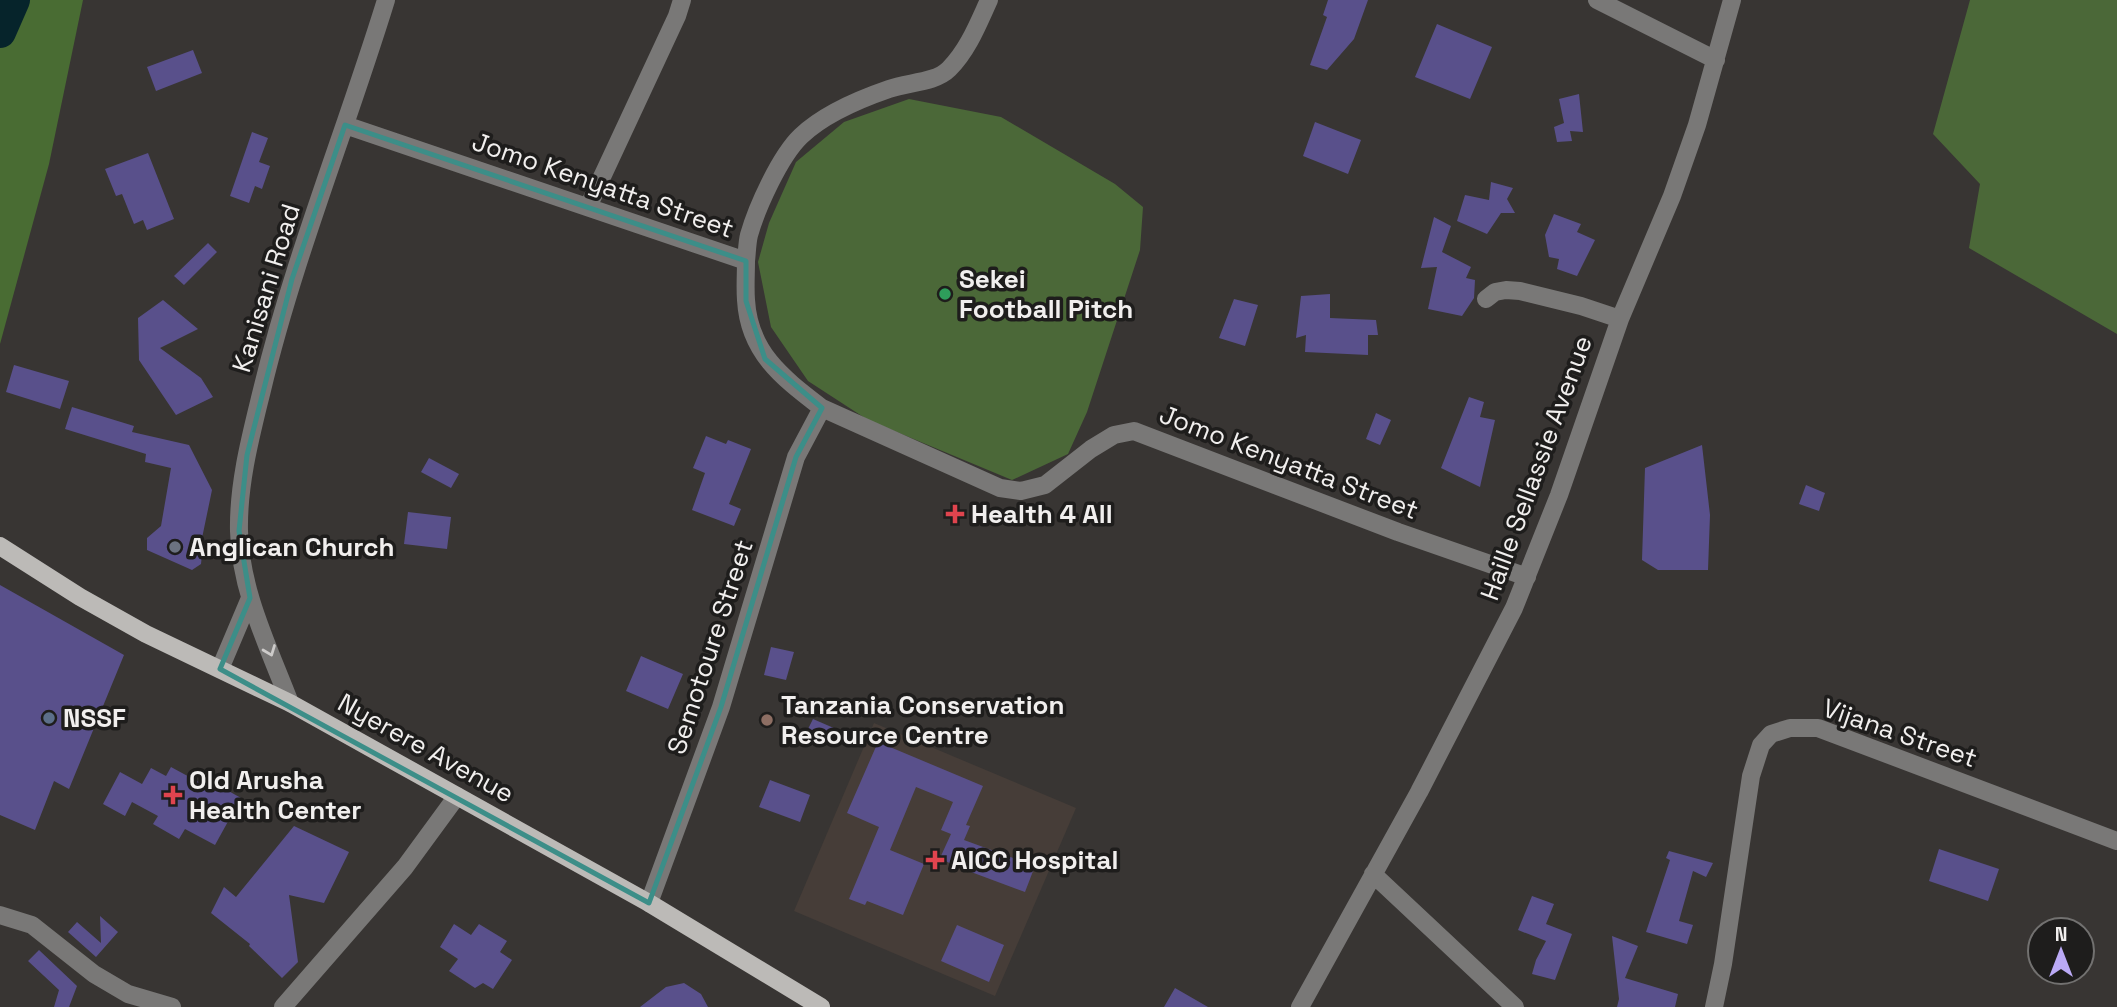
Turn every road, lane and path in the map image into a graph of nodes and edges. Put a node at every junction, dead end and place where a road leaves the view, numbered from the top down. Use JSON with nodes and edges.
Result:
{"nodes":[{"id":1,"x":386,"y":0,"type":"edge"},
{"id":2,"x":682,"y":0,"type":"edge"},
{"id":3,"x":989,"y":0,"type":"edge"},
{"id":4,"x":1597,"y":0,"type":"edge"},
{"id":5,"x":1732,"y":0,"type":"edge"},
{"id":6,"x":1716,"y":60,"type":"junction"},
{"id":7,"x":345,"y":125,"type":"junction"},
{"id":8,"x":588,"y":208,"type":"junction"},
{"id":9,"x":746,"y":261,"type":"junction"},
{"id":10,"x":1486,"y":299,"type":"dead end"},
{"id":11,"x":1620,"y":319,"type":"junction"},
{"id":12,"x":822,"y":408,"type":"junction"},
{"id":13,"x":0,"y":546,"type":"edge"},
{"id":14,"x":1527,"y":577,"type":"junction"},
{"id":15,"x":250,"y":598,"type":"junction"},
{"id":16,"x":220,"y":669,"type":"junction"},
{"id":17,"x":290,"y":703,"type":"junction"},
{"id":18,"x":457,"y":796,"type":"junction"},
{"id":19,"x":2117,"y":841,"type":"edge"},
{"id":20,"x":1373,"y":874,"type":"junction"},
{"id":21,"x":649,"y":902,"type":"junction"},
{"id":22,"x":0,"y":915,"type":"edge"},
{"id":23,"x":816,"y":1006,"type":"edge"},
{"id":24,"x":172,"y":1007,"type":"edge"},
{"id":25,"x":283,"y":1007,"type":"edge"},
{"id":26,"x":1300,"y":1007,"type":"edge"},
{"id":27,"x":1515,"y":1007,"type":"edge"},
{"id":28,"x":1714,"y":1007,"type":"edge"}],
"edges":[{"from":1,"to":7,"type":"street","name":"Kanisani Road"},
{"from":2,"to":8,"type":"street"},
{"from":3,"to":9,"type":"street"},
{"from":4,"to":6,"type":"street"},
{"from":5,"to":6,"type":"street","name":"Haille Sellassie Avenue"},
{"from":6,"to":11,"type":"street","name":"Haille Sellassie Avenue"},
{"from":7,"to":8,"type":"street","name":"Jomo Kenyatta Street"},
{"from":7,"to":15,"type":"street","name":"Kanisani Road"},
{"from":8,"to":9,"type":"street","name":"Jomo Kenyatta Street"},
{"from":9,"to":12,"type":"street","name":"Jomo Kenyatta Street"},
{"from":10,"to":11,"type":"street"},
{"from":11,"to":14,"type":"street","name":"Haille Sellassie Avenue"},
{"from":12,"to":14,"type":"street","name":"Jomo Kenyatta Street"},
{"from":12,"to":21,"type":"street","name":"Semotoure Street"},
{"from":13,"to":16,"type":"main road","name":"Nyerere Avenue"},
{"from":14,"to":20,"type":"street","name":"Haille Sellassie Avenue"},
{"from":15,"to":16,"type":"street"},
{"from":15,"to":17,"type":"street","name":"Kanisani Road","one_way":true},
{"from":16,"to":17,"type":"main road","name":"Nyerere Avenue"},
{"from":17,"to":18,"type":"main road","name":"Nyerere Avenue"},
{"from":18,"to":21,"type":"main road","name":"Nyerere Avenue"},
{"from":18,"to":25,"type":"street"},
{"from":19,"to":28,"type":"street","name":"Vijana Street"},
{"from":20,"to":26,"type":"street","name":"Haille Sellassie Avenue"},
{"from":20,"to":27,"type":"street"},
{"from":21,"to":23,"type":"main road","name":"Nyerere Avenue"},
{"from":22,"to":24,"type":"street"}]}
